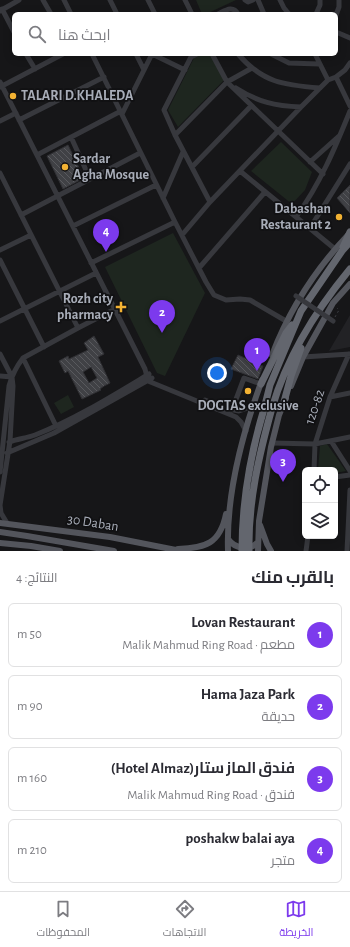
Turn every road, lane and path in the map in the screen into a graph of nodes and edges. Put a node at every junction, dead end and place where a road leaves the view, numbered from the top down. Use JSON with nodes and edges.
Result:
{"nodes":[{"id":1,"x":19,"y":0,"type":"edge"},
{"id":2,"x":43,"y":0,"type":"edge"},
{"id":3,"x":64,"y":0,"type":"edge"},
{"id":4,"x":110,"y":0,"type":"edge"},
{"id":5,"x":148,"y":0,"type":"edge"},
{"id":6,"x":185,"y":0,"type":"edge"},
{"id":7,"x":245,"y":0,"type":"edge"},
{"id":8,"x":253,"y":0,"type":"edge"},
{"id":9,"x":258,"y":0,"type":"edge"},
{"id":10,"x":280,"y":0,"type":"edge"},
{"id":11,"x":320,"y":0,"type":"edge"},
{"id":12,"x":340,"y":0,"type":"edge"},
{"id":13,"x":9,"y":2,"type":"edge"},
{"id":14,"x":1,"y":10,"type":"edge"},
{"id":15,"x":50,"y":12,"type":"edge"},
{"id":16,"x":70,"y":12,"type":"edge"},
{"id":17,"x":116,"y":12,"type":"edge"},
{"id":18,"x":154,"y":12,"type":"edge"},
{"id":19,"x":191,"y":12,"type":"edge"},
{"id":20,"x":222,"y":12,"type":"edge"},
{"id":21,"x":237,"y":12,"type":"edge"},
{"id":22,"x":263,"y":12,"type":"edge"},
{"id":23,"x":287,"y":12,"type":"edge"},
{"id":24,"x":317,"y":12,"type":"edge"},
{"id":25,"x":337,"y":12,"type":"edge"},
{"id":26,"x":12,"y":29,"type":"edge"},
{"id":27,"x":338,"y":33,"type":"edge"},
{"id":28,"x":350,"y":38,"type":"edge"},
{"id":29,"x":27,"y":56,"type":"edge"},
{"id":30,"x":59,"y":56,"type":"edge"},
{"id":31,"x":93,"y":56,"type":"edge"},
{"id":32,"x":137,"y":56,"type":"edge"},
{"id":33,"x":151,"y":56,"type":"edge"},
{"id":34,"x":156,"y":56,"type":"edge"},
{"id":35,"x":193,"y":56,"type":"edge"},
{"id":36,"x":213,"y":56,"type":"edge"},
{"id":37,"x":240,"y":56,"type":"edge"},
{"id":38,"x":275,"y":56,"type":"edge"},
{"id":39,"x":315,"y":56,"type":"edge"},
{"id":40,"x":350,"y":63,"type":"edge"},
{"id":41,"x":319,"y":64,"type":"junction"},
{"id":42,"x":252,"y":68,"type":"junction"},
{"id":43,"x":34,"y":69,"type":"junction"},
{"id":44,"x":144,"y":70,"type":"junction"},
{"id":45,"x":185,"y":70,"type":"junction"},
{"id":46,"x":104,"y":77,"type":"junction"},
{"id":47,"x":336,"y":77,"type":"junction"},
{"id":48,"x":328,"y":80,"type":"junction"},
{"id":49,"x":227,"y":82,"type":"junction"},
{"id":50,"x":1,"y":85,"type":"edge"},
{"id":51,"x":320,"y":88,"type":"junction"},
{"id":52,"x":251,"y":106,"type":"junction"},
{"id":53,"x":350,"y":106,"type":"edge"},
{"id":54,"x":301,"y":107,"type":"junction"},
{"id":55,"x":350,"y":111,"type":"edge"},
{"id":56,"x":121,"y":112,"type":"junction"},
{"id":57,"x":16,"y":113,"type":"junction"},
{"id":58,"x":19,"y":120,"type":"junction"},
{"id":59,"x":0,"y":121,"type":"edge"},
{"id":60,"x":279,"y":132,"type":"junction"},
{"id":61,"x":341,"y":134,"type":"junction"},
{"id":62,"x":175,"y":135,"type":"junction"},
{"id":63,"x":71,"y":137,"type":"junction"},
{"id":64,"x":183,"y":152,"type":"junction"},
{"id":65,"x":140,"y":153,"type":"junction"},
{"id":66,"x":37,"y":155,"type":"junction"},
{"id":67,"x":310,"y":162,"type":"junction"},
{"id":68,"x":350,"y":164,"type":"edge"},
{"id":69,"x":192,"y":167,"type":"junction"},
{"id":70,"x":240,"y":171,"type":"junction"},
{"id":71,"x":0,"y":173,"type":"edge"},
{"id":72,"x":323,"y":174,"type":"junction"},
{"id":73,"x":90,"y":179,"type":"junction"},
{"id":74,"x":156,"y":185,"type":"junction"},
{"id":75,"x":265,"y":192,"type":"junction"},
{"id":76,"x":57,"y":196,"type":"junction"},
{"id":77,"x":164,"y":198,"type":"junction"},
{"id":78,"x":210,"y":202,"type":"junction"},
{"id":79,"x":21,"y":214,"type":"junction"},
{"id":80,"x":296,"y":217,"type":"junction"},
{"id":81,"x":175,"y":222,"type":"junction"},
{"id":82,"x":73,"y":226,"type":"junction"},
{"id":83,"x":310,"y":228,"type":"junction"},
{"id":84,"x":350,"y":232,"type":"edge"},
{"id":85,"x":31,"y":235,"type":"junction"},
{"id":86,"x":182,"y":235,"type":"junction"},
{"id":87,"x":350,"y":242,"type":"edge"},
{"id":88,"x":0,"y":250,"type":"edge"},
{"id":89,"x":338,"y":250,"type":"junction"},
{"id":90,"x":0,"y":260,"type":"edge"},
{"id":91,"x":91,"y":263,"type":"junction"},
{"id":92,"x":199,"y":268,"type":"junction"},
{"id":93,"x":350,"y":269,"type":"edge"},
{"id":94,"x":96,"y":273,"type":"junction"},
{"id":95,"x":350,"y":275,"type":"edge"},
{"id":96,"x":342,"y":278,"type":"junction"},
{"id":97,"x":350,"y":284,"type":"edge"},
{"id":98,"x":60,"y":291,"type":"junction"},
{"id":99,"x":296,"y":296,"type":"dead end"},
{"id":100,"x":25,"y":309,"type":"junction"},
{"id":101,"x":115,"y":310,"type":"junction"},
{"id":102,"x":339,"y":310,"type":"dead end"},
{"id":103,"x":301,"y":311,"type":"junction"},
{"id":104,"x":333,"y":320,"type":"joint"},
{"id":105,"x":0,"y":321,"type":"edge"},
{"id":106,"x":286,"y":321,"type":"junction"},
{"id":107,"x":311,"y":323,"type":"junction"},
{"id":108,"x":78,"y":328,"type":"junction"},
{"id":109,"x":44,"y":347,"type":"junction"},
{"id":110,"x":0,"y":354,"type":"edge"},
{"id":111,"x":350,"y":354,"type":"edge"},
{"id":112,"x":23,"y":358,"type":"junction"},
{"id":113,"x":304,"y":358,"type":"junction"},
{"id":114,"x":0,"y":376,"type":"edge"},
{"id":115,"x":12,"y":377,"type":"junction"},
{"id":116,"x":149,"y":377,"type":"junction"},
{"id":117,"x":261,"y":384,"type":"junction"},
{"id":118,"x":350,"y":393,"type":"edge"},
{"id":119,"x":330,"y":397,"type":"junction"},
{"id":120,"x":284,"y":402,"type":"junction"},
{"id":121,"x":253,"y":406,"type":"junction"},
{"id":122,"x":232,"y":410,"type":"junction"},
{"id":123,"x":56,"y":426,"type":"junction"},
{"id":124,"x":246,"y":431,"type":"junction"},
{"id":125,"x":350,"y":437,"type":"edge"},
{"id":126,"x":331,"y":441,"type":"junction"},
{"id":127,"x":10,"y":442,"type":"junction"},
{"id":128,"x":4,"y":443,"type":"junction"},
{"id":129,"x":272,"y":443,"type":"junction"},
{"id":130,"x":316,"y":444,"type":"junction"},
{"id":131,"x":9,"y":453,"type":"junction"},
{"id":132,"x":2,"y":454,"type":"junction"},
{"id":133,"x":314,"y":467,"type":"edge"},
{"id":134,"x":350,"y":471,"type":"edge"},
{"id":135,"x":0,"y":472,"type":"edge"},
{"id":136,"x":350,"y":475,"type":"edge"},
{"id":137,"x":235,"y":476,"type":"junction"},
{"id":138,"x":338,"y":477,"type":"edge"},
{"id":139,"x":350,"y":490,"type":"edge"},
{"id":140,"x":349,"y":503,"type":"edge"},
{"id":141,"x":259,"y":521,"type":"junction"},
{"id":142,"x":0,"y":522,"type":"edge"},
{"id":143,"x":7,"y":523,"type":"junction"},
{"id":144,"x":0,"y":532,"type":"edge"},
{"id":145,"x":228,"y":539,"type":"junction"},
{"id":146,"x":308,"y":539,"type":"edge"},
{"id":147,"x":258,"y":542,"type":"junction"},
{"id":148,"x":0,"y":543,"type":"edge"},
{"id":149,"x":349,"y":545,"type":"edge"},
{"id":150,"x":171,"y":549,"type":"junction"},
{"id":151,"x":60,"y":551,"type":"edge"},
{"id":152,"x":114,"y":551,"type":"edge"},
{"id":153,"x":181,"y":551,"type":"edge"},
{"id":154,"x":228,"y":551,"type":"edge"},
{"id":155,"x":242,"y":551,"type":"edge"},
{"id":156,"x":250,"y":551,"type":"edge"},
{"id":157,"x":258,"y":551,"type":"edge"},
{"id":158,"x":272,"y":551,"type":"edge"},
{"id":159,"x":306,"y":551,"type":"edge"},
{"id":160,"x":347,"y":551,"type":"edge"}],
"edges":[{"from":1,"to":13,"type":"street"},
{"from":2,"to":15,"type":"street"},
{"from":3,"to":16,"type":"street"},
{"from":4,"to":17,"type":"street"},
{"from":5,"to":18,"type":"street"},
{"from":6,"to":19,"type":"street"},
{"from":7,"to":8,"type":"street"},
{"from":9,"to":22,"type":"street"},
{"from":10,"to":23,"type":"street"},
{"from":11,"to":24,"type":"street"},
{"from":12,"to":25,"type":"street"},
{"from":13,"to":14,"type":"street"},
{"from":14,"to":26,"type":"street"},
{"from":20,"to":21,"type":"street"},
{"from":27,"to":28,"type":"street"},
{"from":29,"to":43,"type":"street"},
{"from":30,"to":43,"type":"street"},
{"from":31,"to":46,"type":"street"},
{"from":32,"to":44,"type":"street"},
{"from":33,"to":44,"type":"street"},
{"from":34,"to":45,"type":"street"},
{"from":35,"to":45,"type":"street"},
{"from":36,"to":49,"type":"street"},
{"from":37,"to":42,"type":"street"},
{"from":38,"to":41,"type":"street"},
{"from":39,"to":41,"type":"street"},
{"from":40,"to":47,"type":"street"},
{"from":41,"to":48,"type":"street"},
{"from":42,"to":49,"type":"street"},
{"from":42,"to":51,"type":"street"},
{"from":43,"to":50,"type":"street"},
{"from":44,"to":56,"type":"street"},
{"from":45,"to":62,"type":"street"},
{"from":46,"to":56,"type":"street"},
{"from":46,"to":58,"type":"street"},
{"from":47,"to":48,"type":"street"},
{"from":47,"to":53,"type":"street"},
{"from":48,"to":51,"type":"street"},
{"from":49,"to":52,"type":"street"},
{"from":49,"to":54,"type":"street"},
{"from":49,"to":62,"type":"street"},
{"from":50,"to":57,"type":"street"},
{"from":51,"to":54,"type":"street"},
{"from":52,"to":60,"type":"street"},
{"from":52,"to":69,"type":"street"},
{"from":54,"to":60,"type":"street"},
{"from":55,"to":61,"type":"street"},
{"from":56,"to":63,"type":"street"},
{"from":56,"to":65,"type":"street"},
{"from":57,"to":58,"type":"street"},
{"from":57,"to":59,"type":"street"},
{"from":58,"to":66,"type":"street"},
{"from":60,"to":67,"type":"street"},
{"from":60,"to":70,"type":"street"},
{"from":61,"to":67,"type":"street"},
{"from":61,"to":72,"type":"street"},
{"from":62,"to":64,"type":"street"},
{"from":63,"to":66,"type":"street"},
{"from":63,"to":73,"type":"street"},
{"from":64,"to":69,"type":"street"},
{"from":64,"to":77,"type":"street"},
{"from":65,"to":73,"type":"street"},
{"from":65,"to":74,"type":"street"},
{"from":66,"to":76,"type":"street"},
{"from":67,"to":72,"type":"street"},
{"from":68,"to":83,"type":"street"},
{"from":69,"to":78,"type":"street"},
{"from":70,"to":75,"type":"street"},
{"from":70,"to":78,"type":"street"},
{"from":71,"to":79,"type":"street"},
{"from":72,"to":80,"type":"street"},
{"from":73,"to":76,"type":"street"},
{"from":74,"to":77,"type":"street"},
{"from":74,"to":82,"type":"street"},
{"from":75,"to":80,"type":"street"},
{"from":75,"to":92,"type":"street"},
{"from":76,"to":79,"type":"street"},
{"from":76,"to":82,"type":"street"},
{"from":77,"to":81,"type":"street"},
{"from":78,"to":86,"type":"street"},
{"from":79,"to":85,"type":"street"},
{"from":80,"to":83,"type":"street"},
{"from":81,"to":86,"type":"street"},
{"from":81,"to":91,"type":"street"},
{"from":82,"to":91,"type":"street"},
{"from":83,"to":89,"type":"street"},
{"from":84,"to":89,"type":"highway"},
{"from":85,"to":88,"type":"street"},
{"from":85,"to":98,"type":"street"},
{"from":86,"to":92,"type":"street"},
{"from":87,"to":89,"type":"highway"},
{"from":89,"to":103,"type":"highway"},
{"from":89,"to":106,"type":"main road"},
{"from":90,"to":100,"type":"street"},
{"from":91,"to":94,"type":"street"},
{"from":92,"to":106,"type":"street"},
{"from":93,"to":96,"type":"highway"},
{"from":94,"to":98,"type":"street"},
{"from":94,"to":101,"type":"street"},
{"from":95,"to":96,"type":"highway"},
{"from":96,"to":107,"type":"highway"},
{"from":97,"to":113,"type":"main road"},
{"from":98,"to":100,"type":"street"},
{"from":98,"to":108,"type":"street"},
{"from":99,"to":104,"type":"street","bridge":true},
{"from":100,"to":105,"type":"street"},
{"from":100,"to":109,"type":"street"},
{"from":101,"to":108,"type":"street"},
{"from":101,"to":116,"type":"street"},
{"from":102,"to":104,"type":"path"},
{"from":103,"to":117,"type":"highway"},
{"from":103,"to":155,"type":"highway","bridge":true},
{"from":106,"to":117,"type":"main road"},
{"from":107,"to":120,"type":"highway"},
{"from":107,"to":156,"type":"highway","bridge":true},
{"from":108,"to":109,"type":"street"},
{"from":109,"to":112,"type":"street"},
{"from":110,"to":115,"type":"street"},
{"from":111,"to":113,"type":"street"},
{"from":111,"to":119,"type":"street","name":"120-82"},
{"from":112,"to":115,"type":"street"},
{"from":112,"to":123,"type":"street"},
{"from":113,"to":120,"type":"main road"},
{"from":114,"to":115,"type":"street"},
{"from":115,"to":127,"type":"street"},
{"from":115,"to":128,"type":"street"},
{"from":116,"to":122,"type":"street"},
{"from":116,"to":123,"type":"street"},
{"from":116,"to":124,"type":"street"},
{"from":116,"to":131,"type":"street"},
{"from":117,"to":121,"type":"main road"},
{"from":117,"to":122,"type":"street"},
{"from":118,"to":119,"type":"street"},
{"from":119,"to":130,"type":"street","name":"120-82"},
{"from":120,"to":129,"type":"main road"},
{"from":121,"to":122,"type":"street"},
{"from":121,"to":124,"type":"main road"},
{"from":123,"to":127,"type":"street"},
{"from":124,"to":137,"type":"main road"},
{"from":125,"to":126,"type":"street"},
{"from":126,"to":130,"type":"street"},
{"from":126,"to":134,"type":"street"},
{"from":127,"to":128,"type":"street"},
{"from":127,"to":131,"type":"street"},
{"from":128,"to":132,"type":"street"},
{"from":129,"to":130,"type":"street"},
{"from":129,"to":141,"type":"main road"},
{"from":130,"to":133,"type":"street","name":"120-82"},
{"from":131,"to":132,"type":"street"},
{"from":131,"to":143,"type":"street"},
{"from":132,"to":135,"type":"street"},
{"from":136,"to":138,"type":"street"},
{"from":137,"to":145,"type":"main road"},
{"from":137,"to":150,"type":"main road"},
{"from":139,"to":140,"type":"street"},
{"from":140,"to":149,"type":"street"},
{"from":141,"to":147,"type":"main road"},
{"from":141,"to":158,"type":"main road"},
{"from":142,"to":143,"type":"main road","name":"30 Daban"},
{"from":143,"to":150,"type":"main road","name":"30 Daban"},
{"from":144,"to":152,"type":"main road","name":"30 Daban"},
{"from":145,"to":147,"type":"main road"},
{"from":145,"to":154,"type":"main road"},
{"from":146,"to":159,"type":"street"},
{"from":147,"to":157,"type":"main road"},
{"from":148,"to":151,"type":"main road"},
{"from":149,"to":160,"type":"street"},
{"from":150,"to":153,"type":"main road","name":"30 Daban"}]}
